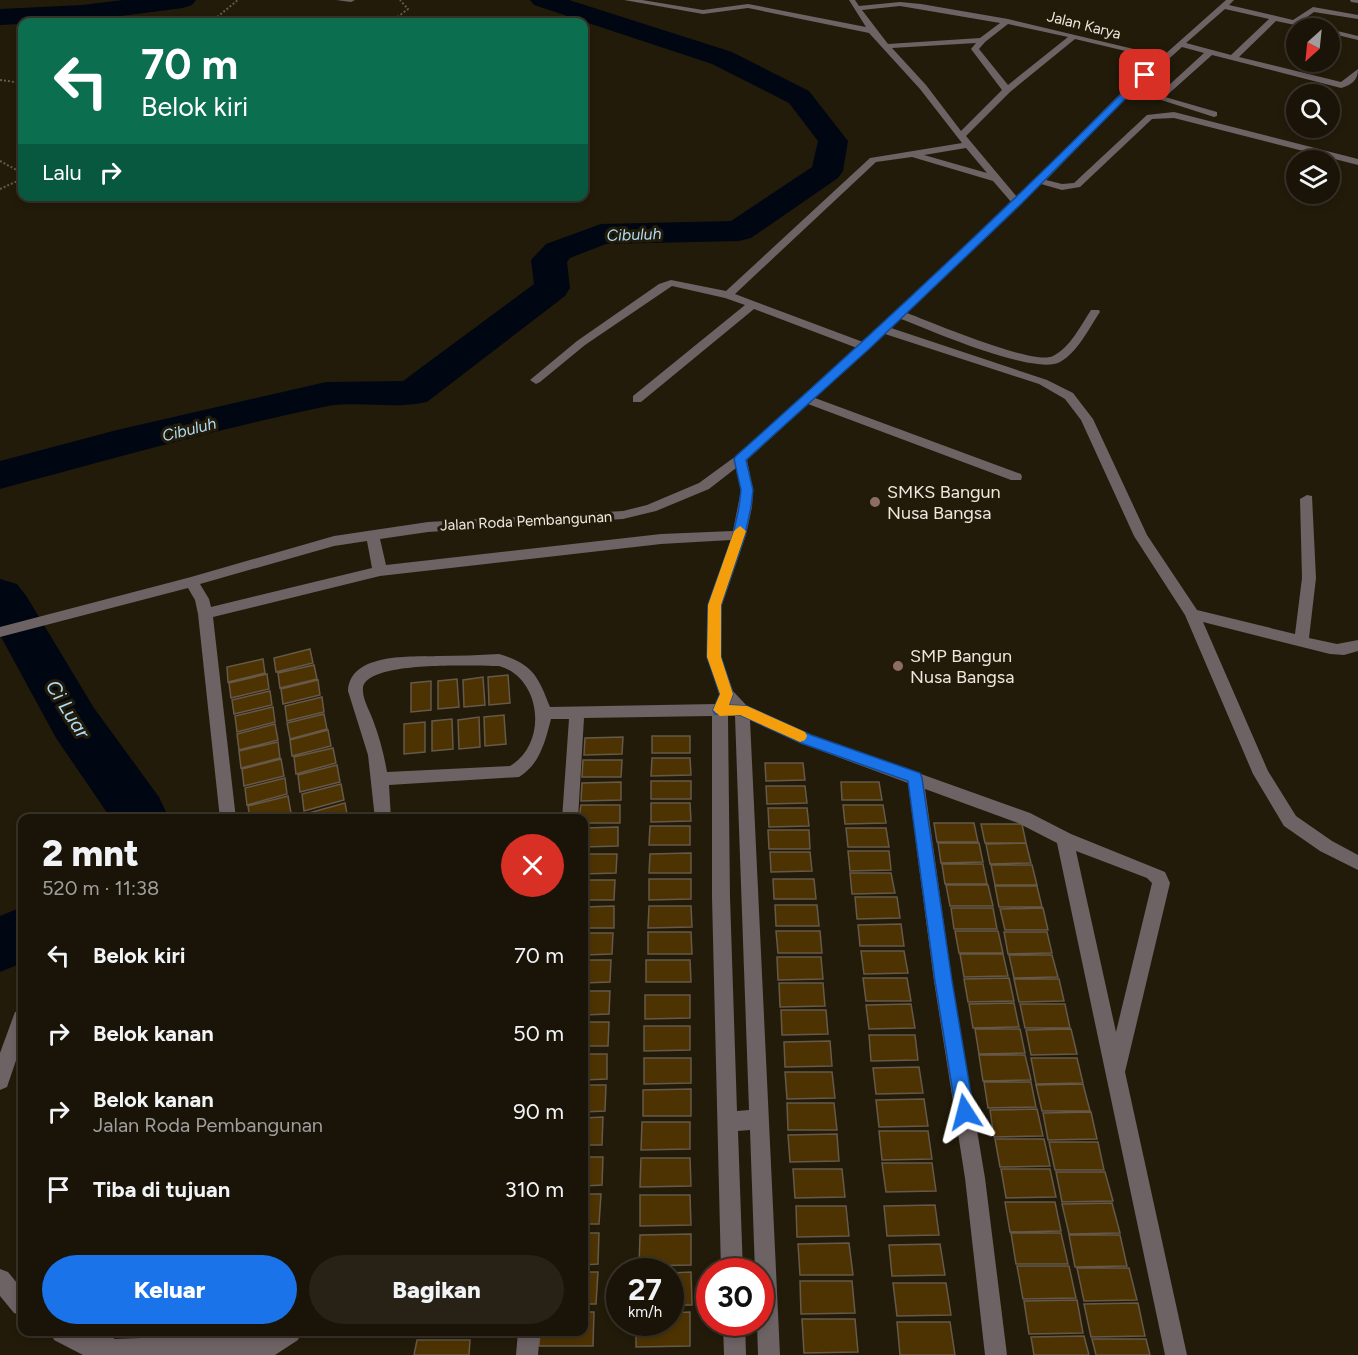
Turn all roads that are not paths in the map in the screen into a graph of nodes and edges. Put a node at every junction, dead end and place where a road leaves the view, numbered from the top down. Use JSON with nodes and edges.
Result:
{"nodes":[{"id":1,"x":340,"y":0,"type":"edge"},
{"id":2,"x":351,"y":0,"type":"edge"},
{"id":3,"x":628,"y":0,"type":"edge"},
{"id":4,"x":715,"y":0,"type":"edge"},
{"id":5,"x":851,"y":0,"type":"edge"},
{"id":6,"x":1353,"y":0,"type":"edge"},
{"id":7,"x":1358,"y":1,"type":"edge"},
{"id":8,"x":1226,"y":3,"type":"edge"},
{"id":9,"x":748,"y":6,"type":"junction"},
{"id":10,"x":856,"y":8,"type":"junction"},
{"id":11,"x":1358,"y":17,"type":"edge"},
{"id":12,"x":1301,"y":18,"type":"edge"},
{"id":13,"x":1275,"y":19,"type":"junction"},
{"id":14,"x":1008,"y":21,"type":"junction"},
{"id":15,"x":1286,"y":21,"type":"edge"},
{"id":16,"x":872,"y":31,"type":"junction"},
{"id":17,"x":1340,"y":34,"type":"edge"},
{"id":18,"x":1074,"y":36,"type":"junction"},
{"id":19,"x":1358,"y":38,"type":"edge"},
{"id":20,"x":982,"y":40,"type":"junction"},
{"id":21,"x":1179,"y":44,"type":"junction"},
{"id":22,"x":886,"y":46,"type":"junction"},
{"id":23,"x":1210,"y":52,"type":"junction"},
{"id":24,"x":1162,"y":58,"type":"junction"},
{"id":25,"x":1233,"y":58,"type":"junction"},
{"id":26,"x":1358,"y":70,"type":"edge"},
{"id":27,"x":1007,"y":90,"type":"junction"},
{"id":28,"x":1234,"y":120,"type":"dead end"},
{"id":29,"x":961,"y":136,"type":"junction"},
{"id":30,"x":968,"y":145,"type":"junction"},
{"id":31,"x":909,"y":153,"type":"junction"},
{"id":32,"x":1358,"y":162,"type":"edge"},
{"id":33,"x":997,"y":179,"type":"junction"},
{"id":34,"x":1040,"y":181,"type":"junction"},
{"id":35,"x":1017,"y":203,"type":"junction"},
{"id":36,"x":728,"y":295,"type":"junction"},
{"id":37,"x":752,"y":305,"type":"junction"},
{"id":38,"x":1095,"y":312,"type":"dead end"},
{"id":39,"x":898,"y":314,"type":"junction"},
{"id":40,"x":882,"y":329,"type":"junction"},
{"id":41,"x":865,"y":347,"type":"junction"},
{"id":42,"x":536,"y":380,"type":"dead end"},
{"id":43,"x":637,"y":399,"type":"dead end"},
{"id":44,"x":806,"y":399,"type":"junction"},
{"id":45,"x":740,"y":459,"type":"junction"},
{"id":46,"x":1016,"y":477,"type":"dead end"},
{"id":47,"x":1307,"y":499,"type":"dead end"},
{"id":48,"x":372,"y":535,"type":"junction"},
{"id":49,"x":739,"y":535,"type":"junction"},
{"id":50,"x":380,"y":571,"type":"junction"},
{"id":51,"x":191,"y":582,"type":"junction"},
{"id":52,"x":206,"y":614,"type":"junction"},
{"id":53,"x":1192,"y":614,"type":"junction"},
{"id":54,"x":0,"y":632,"type":"edge"},
{"id":55,"x":1301,"y":641,"type":"junction"},
{"id":56,"x":1358,"y":645,"type":"edge"},
{"id":57,"x":723,"y":702,"type":"junction"},
{"id":58,"x":742,"y":710,"type":"junction"},
{"id":59,"x":544,"y":712,"type":"junction"},
{"id":60,"x":578,"y":714,"type":"junction"},
{"id":61,"x":915,"y":778,"type":"junction"},
{"id":62,"x":382,"y":779,"type":"junction"},
{"id":63,"x":227,"y":814,"type":"edge"},
{"id":64,"x":383,"y":814,"type":"edge"},
{"id":65,"x":570,"y":814,"type":"edge"},
{"id":66,"x":1065,"y":839,"type":"junction"},
{"id":67,"x":1358,"y":862,"type":"edge"},
{"id":68,"x":18,"y":1029,"type":"edge"},
{"id":69,"x":1116,"y":1070,"type":"junction"},
{"id":70,"x":0,"y":1080,"type":"edge"},
{"id":71,"x":759,"y":1120,"type":"junction"},
{"id":72,"x":728,"y":1121,"type":"junction"},
{"id":73,"x":732,"y":1258,"type":"edge"},
{"id":74,"x":0,"y":1280,"type":"edge"},
{"id":75,"x":18,"y":1300,"type":"edge"},
{"id":76,"x":78,"y":1336,"type":"edge"},
{"id":77,"x":285,"y":1336,"type":"edge"},
{"id":78,"x":529,"y":1336,"type":"edge"},
{"id":79,"x":734,"y":1336,"type":"edge"},
{"id":80,"x":102,"y":1342,"type":"edge"},
{"id":81,"x":527,"y":1355,"type":"edge"},
{"id":82,"x":735,"y":1355,"type":"edge"},
{"id":83,"x":769,"y":1355,"type":"edge"},
{"id":84,"x":996,"y":1355,"type":"edge"},
{"id":85,"x":1176,"y":1355,"type":"edge"}],
"edges":[{"from":1,"to":2,"type":"street"},
{"from":3,"to":9,"type":"street"},
{"from":4,"to":9,"type":"street"},
{"from":5,"to":10,"type":"street"},
{"from":6,"to":7,"type":"street"},
{"from":8,"to":13,"type":"street"},
{"from":8,"to":21,"type":"street","name":"Jalan Roda Pembangunan"},
{"from":9,"to":16,"type":"street"},
{"from":10,"to":14,"type":"street","name":"Jalan Karya"},
{"from":10,"to":16,"type":"street"},
{"from":11,"to":12,"type":"street"},
{"from":13,"to":15,"type":"street"},
{"from":13,"to":25,"type":"street"},
{"from":14,"to":18,"type":"street","name":"Jalan Karya"},
{"from":14,"to":20,"type":"street"},
{"from":16,"to":22,"type":"street"},
{"from":17,"to":19,"type":"street"},
{"from":18,"to":24,"type":"street","name":"Jalan Karya"},
{"from":18,"to":27,"type":"street"},
{"from":20,"to":22,"type":"street"},
{"from":20,"to":27,"type":"street"},
{"from":21,"to":23,"type":"street"},
{"from":21,"to":24,"type":"street","name":"Jalan Roda Pembangunan"},
{"from":22,"to":29,"type":"street"},
{"from":23,"to":25,"type":"street"},
{"from":23,"to":28,"type":"street"},
{"from":24,"to":34,"type":"street","name":"Jalan Roda Pembangunan"},
{"from":25,"to":26,"type":"street"},
{"from":27,"to":29,"type":"street"},
{"from":29,"to":30,"type":"street"},
{"from":30,"to":31,"type":"street"},
{"from":30,"to":33,"type":"street"},
{"from":31,"to":33,"type":"street"},
{"from":31,"to":36,"type":"street"},
{"from":32,"to":34,"type":"street"},
{"from":33,"to":35,"type":"street"},
{"from":34,"to":35,"type":"street","name":"Jalan Roda Pembangunan"},
{"from":35,"to":39,"type":"street","name":"Jalan Roda Pembangunan"},
{"from":36,"to":37,"type":"street"},
{"from":36,"to":42,"type":"street"},
{"from":37,"to":41,"type":"street"},
{"from":37,"to":43,"type":"street"},
{"from":38,"to":39,"type":"street"},
{"from":39,"to":40,"type":"street","name":"Jalan Roda Pembangunan"},
{"from":40,"to":41,"type":"street","name":"Jalan Roda Pembangunan"},
{"from":40,"to":53,"type":"street"},
{"from":41,"to":44,"type":"street","name":"Jalan Roda Pembangunan"},
{"from":44,"to":45,"type":"street","name":"Jalan Roda Pembangunan"},
{"from":44,"to":46,"type":"street"},
{"from":45,"to":48,"type":"street","name":"Jalan Roda Pembangunan"},
{"from":45,"to":49,"type":"street"},
{"from":47,"to":55,"type":"street"},
{"from":48,"to":50,"type":"street"},
{"from":48,"to":51,"type":"street","name":"Jalan Roda Pembangunan"},
{"from":49,"to":50,"type":"street"},
{"from":49,"to":57,"type":"street"},
{"from":50,"to":52,"type":"street"},
{"from":51,"to":52,"type":"street"},
{"from":51,"to":54,"type":"street","name":"Jalan Roda Pembangunan"},
{"from":52,"to":63,"type":"street"},
{"from":53,"to":55,"type":"street"},
{"from":53,"to":67,"type":"street"},
{"from":55,"to":56,"type":"street"},
{"from":57,"to":58,"type":"street"},
{"from":57,"to":60,"type":"street"},
{"from":57,"to":72,"type":"street"},
{"from":58,"to":61,"type":"street"},
{"from":58,"to":71,"type":"street"},
{"from":59,"to":60,"type":"street"},
{"from":59,"to":62,"type":"street"},
{"from":59,"to":62,"type":"street"},
{"from":60,"to":65,"type":"street"},
{"from":61,"to":66,"type":"street"},
{"from":61,"to":84,"type":"street"},
{"from":62,"to":64,"type":"street"},
{"from":66,"to":69,"type":"street"},
{"from":66,"to":69,"type":"street"},
{"from":68,"to":70,"type":"street"},
{"from":69,"to":85,"type":"street"},
{"from":71,"to":72,"type":"street"},
{"from":71,"to":83,"type":"street"},
{"from":72,"to":73,"type":"street"},
{"from":74,"to":75,"type":"street"},
{"from":76,"to":80,"type":"street"},
{"from":77,"to":80,"type":"street"},
{"from":78,"to":81,"type":"street"},
{"from":79,"to":82,"type":"street"}]}
